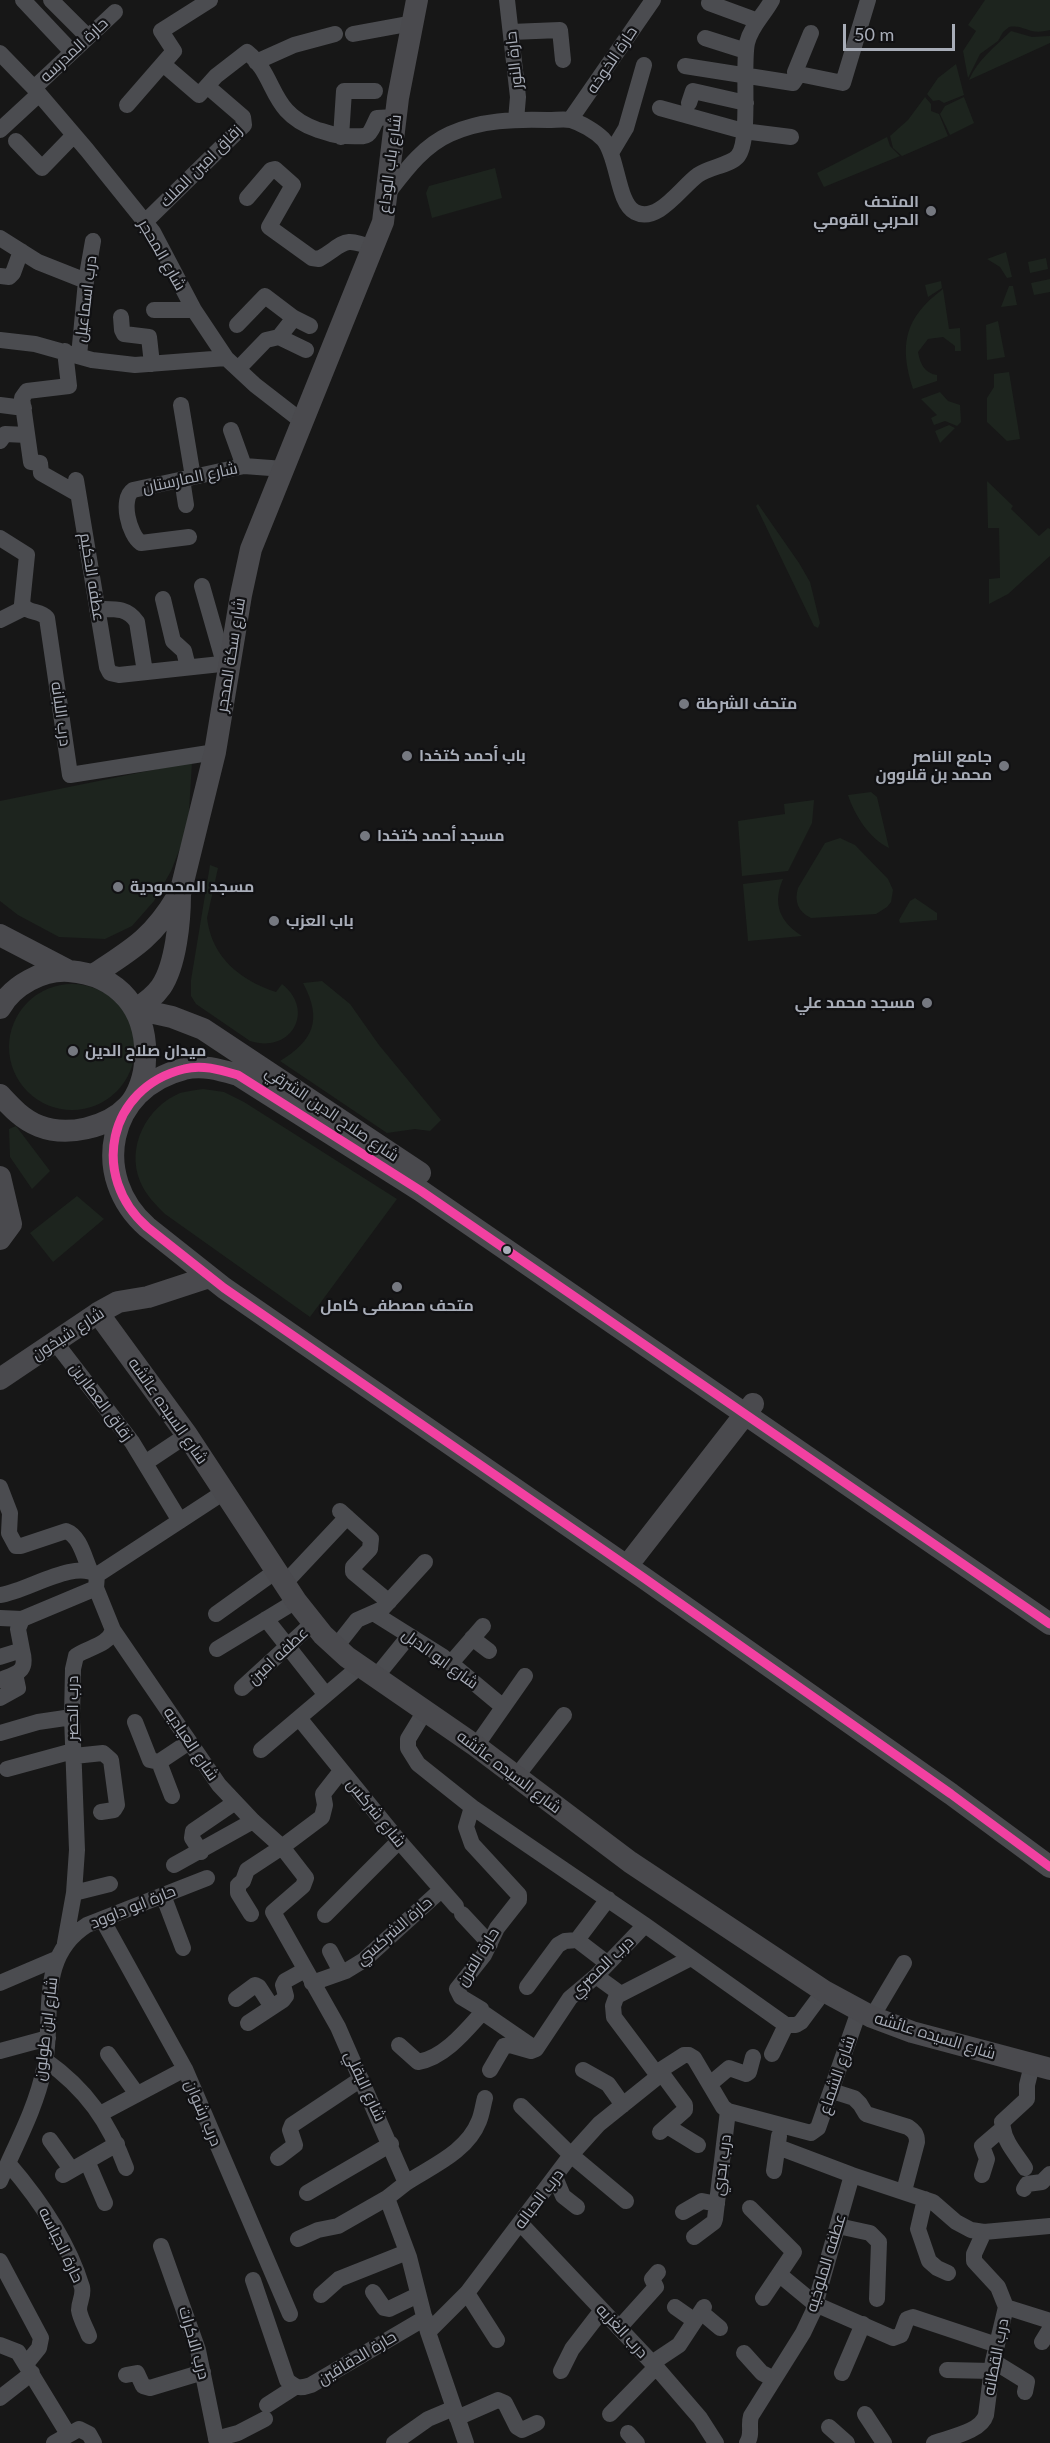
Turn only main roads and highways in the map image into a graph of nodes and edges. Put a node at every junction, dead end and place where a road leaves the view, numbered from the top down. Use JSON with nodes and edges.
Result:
{"nodes":[{"id":1,"x":417,"y":0,"type":"edge"},
{"id":2,"x":304,"y":423,"type":"joint"},
{"id":3,"x":180,"y":894,"type":"junction"},
{"id":4,"x":0,"y":935,"type":"edge"},
{"id":5,"x":67,"y":970,"type":"junction"},
{"id":6,"x":93,"y":975,"type":"junction"},
{"id":7,"x":0,"y":1008,"type":"edge"},
{"id":8,"x":136,"y":1009,"type":"junction"},
{"id":9,"x":0,"y":1095,"type":"edge"},
{"id":10,"x":128,"y":1106,"type":"junction"},
{"id":11,"x":0,"y":1177,"type":"edge"},
{"id":12,"x":4,"y":1230,"type":"edge"},
{"id":13,"x":209,"y":1277,"type":"junction"},
{"id":14,"x":98,"y":1313,"type":"junction"},
{"id":15,"x":0,"y":1379,"type":"edge"},
{"id":16,"x":749,"y":1409,"type":"junction"},
{"id":17,"x":627,"y":1566,"type":"junction"},
{"id":18,"x":1050,"y":1610,"type":"edge"},
{"id":19,"x":1050,"y":1624,"type":"edge"},
{"id":20,"x":1050,"y":1867,"type":"edge"},
{"id":21,"x":1041,"y":2067,"type":"edge"}],
"edges":[{"from":1,"to":2,"type":"main road","name":"شارع باب الوداع"},
{"from":2,"to":3,"type":"main road","name":"شارع سكة المحجر"},
{"from":3,"to":6,"type":"main road","name":"شارع سكة المحجر"},
{"from":3,"to":8,"type":"main road","name":"شارع سكة المحجر"},
{"from":4,"to":5,"type":"main road"},
{"from":5,"to":6,"type":"main road"},
{"from":5,"to":7,"type":"main road"},
{"from":6,"to":8,"type":"main road"},
{"from":8,"to":10,"type":"main road"},
{"from":8,"to":16,"type":"main road","name":"شارع صلاح الدين الشرقي"},
{"from":9,"to":10,"type":"main road"},
{"from":10,"to":13,"type":"main road"},
{"from":10,"to":16,"type":"main road","name":"شارع صلاح الدين الشرقي"},
{"from":11,"to":12,"type":"main road"},
{"from":13,"to":14,"type":"main road","name":"شارع شيخون"},
{"from":13,"to":17,"type":"main road"},
{"from":14,"to":15,"type":"main road","name":"شارع شيخون"},
{"from":14,"to":21,"type":"main road","name":"شارع السيده عائشه"},
{"from":16,"to":17,"type":"main road"},
{"from":16,"to":18,"type":"main road","name":"شارع صلاح الدين الشرقي"},
{"from":16,"to":19,"type":"main road","name":"شارع صلاح الدين الشرقي"},
{"from":17,"to":20,"type":"main road"}]}
